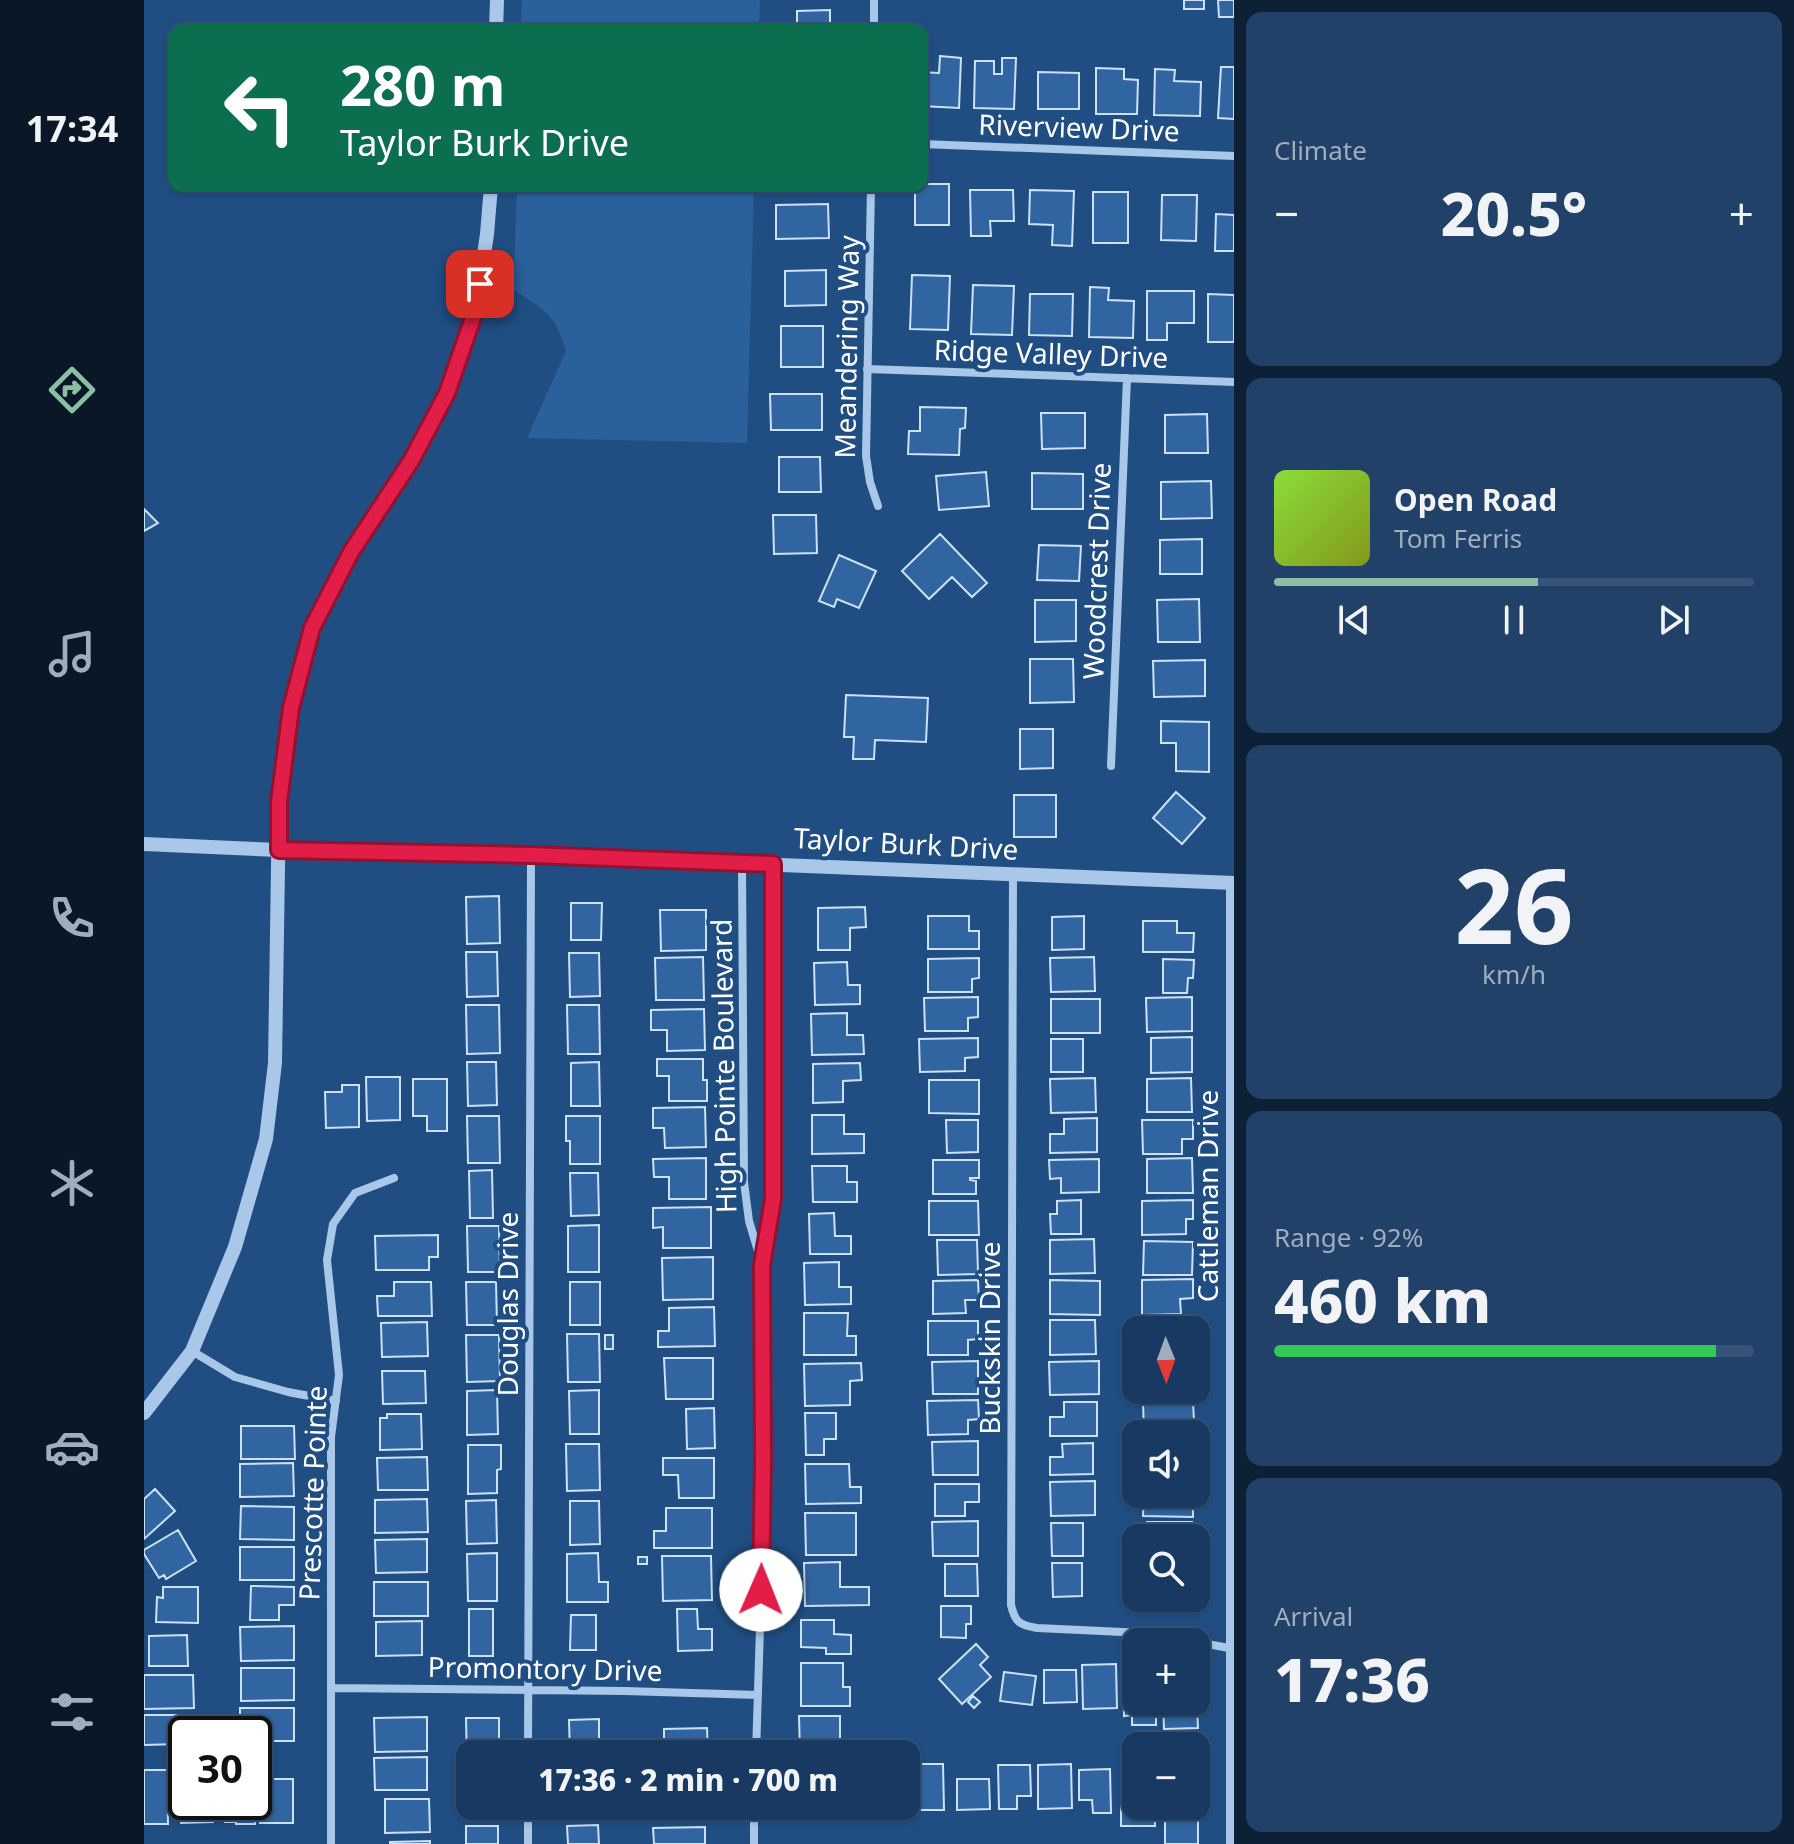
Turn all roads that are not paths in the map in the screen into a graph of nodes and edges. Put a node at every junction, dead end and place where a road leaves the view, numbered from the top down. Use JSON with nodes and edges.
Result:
{"nodes":[{"id":1,"x":497,"y":0,"type":"edge"},
{"id":2,"x":874,"y":0,"type":"edge"},
{"id":3,"x":496,"y":24,"type":"edge"},
{"id":4,"x":874,"y":24,"type":"edge"},
{"id":5,"x":928,"y":144,"type":"edge"},
{"id":6,"x":1234,"y":156,"type":"edge"},
{"id":7,"x":490,"y":192,"type":"edge"},
{"id":8,"x":871,"y":192,"type":"edge"},
{"id":9,"x":867,"y":369,"type":"junction"},
{"id":10,"x":1127,"y":378,"type":"junction"},
{"id":11,"x":1234,"y":382,"type":"edge"},
{"id":12,"x":878,"y":506,"type":"dead end"},
{"id":13,"x":1111,"y":766,"type":"dead end"},
{"id":14,"x":144,"y":844,"type":"edge"},
{"id":15,"x":279,"y":850,"type":"junction"},
{"id":16,"x":531,"y":855,"type":"junction"},
{"id":17,"x":742,"y":864,"type":"junction"},
{"id":18,"x":773,"y":864,"type":"junction"},
{"id":19,"x":1013,"y":875,"type":"junction"},
{"id":20,"x":1232,"y":883,"type":"edge"},
{"id":21,"x":394,"y":1178,"type":"dead end"},
{"id":22,"x":762,"y":1265,"type":"junction"},
{"id":23,"x":192,"y":1351,"type":"junction"},
{"id":24,"x":336,"y":1401,"type":"junction"},
{"id":25,"x":144,"y":1413,"type":"edge"},
{"id":26,"x":1122,"y":1632,"type":"edge"},
{"id":27,"x":1210,"y":1645,"type":"edge"},
{"id":28,"x":1229,"y":1648,"type":"junction"},
{"id":29,"x":331,"y":1688,"type":"junction"},
{"id":30,"x":529,"y":1691,"type":"junction"},
{"id":31,"x":758,"y":1695,"type":"junction"},
{"id":32,"x":528,"y":1740,"type":"edge"},
{"id":33,"x":756,"y":1740,"type":"edge"},
{"id":34,"x":528,"y":1820,"type":"edge"},
{"id":35,"x":754,"y":1820,"type":"edge"},
{"id":36,"x":331,"y":1844,"type":"edge"},
{"id":37,"x":528,"y":1844,"type":"edge"},
{"id":38,"x":753,"y":1844,"type":"edge"},
{"id":39,"x":1230,"y":1844,"type":"edge"}],
"edges":[{"from":1,"to":3,"type":"street"},
{"from":2,"to":4,"type":"street"},
{"from":5,"to":6,"type":"street","name":"Riverview Drive"},
{"from":7,"to":15,"type":"street"},
{"from":8,"to":9,"type":"street","name":"Meandering Way"},
{"from":9,"to":10,"type":"street","name":"Ridge Valley Drive"},
{"from":9,"to":12,"type":"street","name":"Meandering Way"},
{"from":10,"to":11,"type":"street","name":"Ridge Valley Drive"},
{"from":10,"to":13,"type":"street","name":"Woodcrest Drive"},
{"from":14,"to":15,"type":"street","name":"Taylor Burk Drive"},
{"from":15,"to":16,"type":"street","name":"Taylor Burk Drive"},
{"from":15,"to":23,"type":"street"},
{"from":16,"to":17,"type":"street","name":"Taylor Burk Drive"},
{"from":16,"to":30,"type":"street","name":"Douglas Drive"},
{"from":17,"to":18,"type":"street","name":"Taylor Burk Drive"},
{"from":17,"to":22,"type":"street","name":"High Pointe Boulevard"},
{"from":18,"to":19,"type":"street","name":"Taylor Burk Drive"},
{"from":18,"to":22,"type":"street","name":"High Pointe Boulevard"},
{"from":19,"to":20,"type":"street","name":"Taylor Burk Drive"},
{"from":19,"to":26,"type":"street","name":"Buckskin Drive"},
{"from":20,"to":28,"type":"street","name":"Cattleman Drive"},
{"from":21,"to":24,"type":"street","name":"Prescotte Pointe"},
{"from":22,"to":31,"type":"street","name":"High Pointe Boulevard"},
{"from":23,"to":24,"type":"street"},
{"from":23,"to":25,"type":"street"},
{"from":24,"to":29,"type":"street","name":"Prescotte Pointe"},
{"from":27,"to":28,"type":"street","name":"Buckskin Drive"},
{"from":28,"to":39,"type":"street","name":"Cattleman Drive"},
{"from":29,"to":30,"type":"street","name":"Promontory Drive"},
{"from":29,"to":36,"type":"street","name":"Prescotte Pointe"},
{"from":30,"to":31,"type":"street","name":"Promontory Drive"},
{"from":30,"to":32,"type":"street","name":"Douglas Drive"},
{"from":31,"to":33,"type":"street","name":"High Pointe Boulevard"},
{"from":34,"to":37,"type":"street"},
{"from":35,"to":38,"type":"street"}]}
